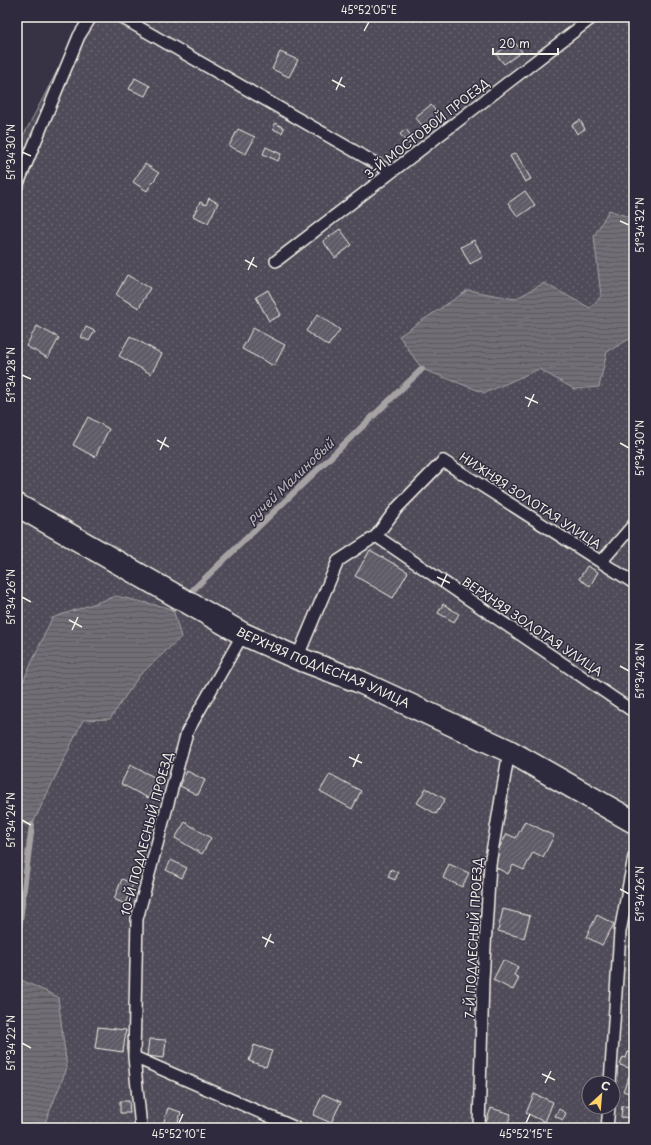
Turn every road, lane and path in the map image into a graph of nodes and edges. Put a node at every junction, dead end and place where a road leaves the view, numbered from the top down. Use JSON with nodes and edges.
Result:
{"nodes":[{"id":1,"x":91,"y":17,"type":"edge"},
{"id":2,"x":121,"y":17,"type":"edge"},
{"id":3,"x":593,"y":17,"type":"edge"},
{"id":4,"x":392,"y":172,"type":"junction"},
{"id":5,"x":17,"y":186,"type":"edge"},
{"id":6,"x":276,"y":261,"type":"dead end"},
{"id":7,"x":17,"y":505,"type":"edge"},
{"id":8,"x":634,"y":524,"type":"edge"},
{"id":9,"x":376,"y":536,"type":"junction"},
{"id":10,"x":601,"y":562,"type":"junction"},
{"id":11,"x":634,"y":583,"type":"edge"},
{"id":12,"x":244,"y":634,"type":"junction"},
{"id":13,"x":297,"y":658,"type":"junction"},
{"id":14,"x":634,"y":712,"type":"edge"},
{"id":15,"x":509,"y":751,"type":"junction"},
{"id":16,"x":634,"y":822,"type":"edge"},
{"id":17,"x":634,"y":857,"type":"edge"},
{"id":18,"x":134,"y":1057,"type":"junction"},
{"id":19,"x":611,"y":1075,"type":"edge"},
{"id":20,"x":608,"y":1115,"type":"edge"},
{"id":21,"x":141,"y":1128,"type":"edge"},
{"id":22,"x":296,"y":1128,"type":"edge"},
{"id":23,"x":479,"y":1128,"type":"edge"},
{"id":24,"x":607,"y":1128,"type":"edge"}],
"edges":[{"from":1,"to":5,"type":"lane"},
{"from":2,"to":4,"type":"lane"},
{"from":3,"to":4,"type":"lane","name":"3-Й МОСТОВОЙ ПРОЕЗД"},
{"from":4,"to":6,"type":"lane","name":"3-Й МОСТОВОЙ ПРОЕЗД"},
{"from":7,"to":12,"type":"street","name":"ВЕРХНЯЯ ПОДЛЕСНАЯ УЛИЦА"},
{"from":8,"to":10,"type":"lane"},
{"from":9,"to":10,"type":"lane","name":"НИЖНЯЯ ЗОЛОТАЯ УЛИЦА"},
{"from":9,"to":13,"type":"lane","name":"НИЖНЯЯ ЗОЛОТАЯ УЛИЦА"},
{"from":9,"to":14,"type":"lane","name":"ВЕРХНЯЯ ЗОЛОТАЯ УЛИЦА"},
{"from":10,"to":11,"type":"lane","name":"НИЖНЯЯ ЗОЛОТАЯ УЛИЦА"},
{"from":12,"to":13,"type":"street","name":"ВЕРХНЯЯ ПОДЛЕСНАЯ УЛИЦА"},
{"from":12,"to":18,"type":"lane","name":"10-Й ПОДЛЕСНЫЙ ПРОЕЗД"},
{"from":13,"to":15,"type":"street","name":"ВЕРХНЯЯ ПОДЛЕСНАЯ УЛИЦА"},
{"from":15,"to":16,"type":"street","name":"ВЕРХНЯЯ ПОДЛЕСНАЯ УЛИЦА"},
{"from":15,"to":23,"type":"lane","name":"7-Й ПОДЛЕСНЫЙ ПРОЕЗД"},
{"from":17,"to":19,"type":"lane"},
{"from":18,"to":21,"type":"lane","name":"10-Й ПОДЛЕСНЫЙ ПРОЕЗД"},
{"from":18,"to":22,"type":"lane"},
{"from":20,"to":24,"type":"lane"}]}
